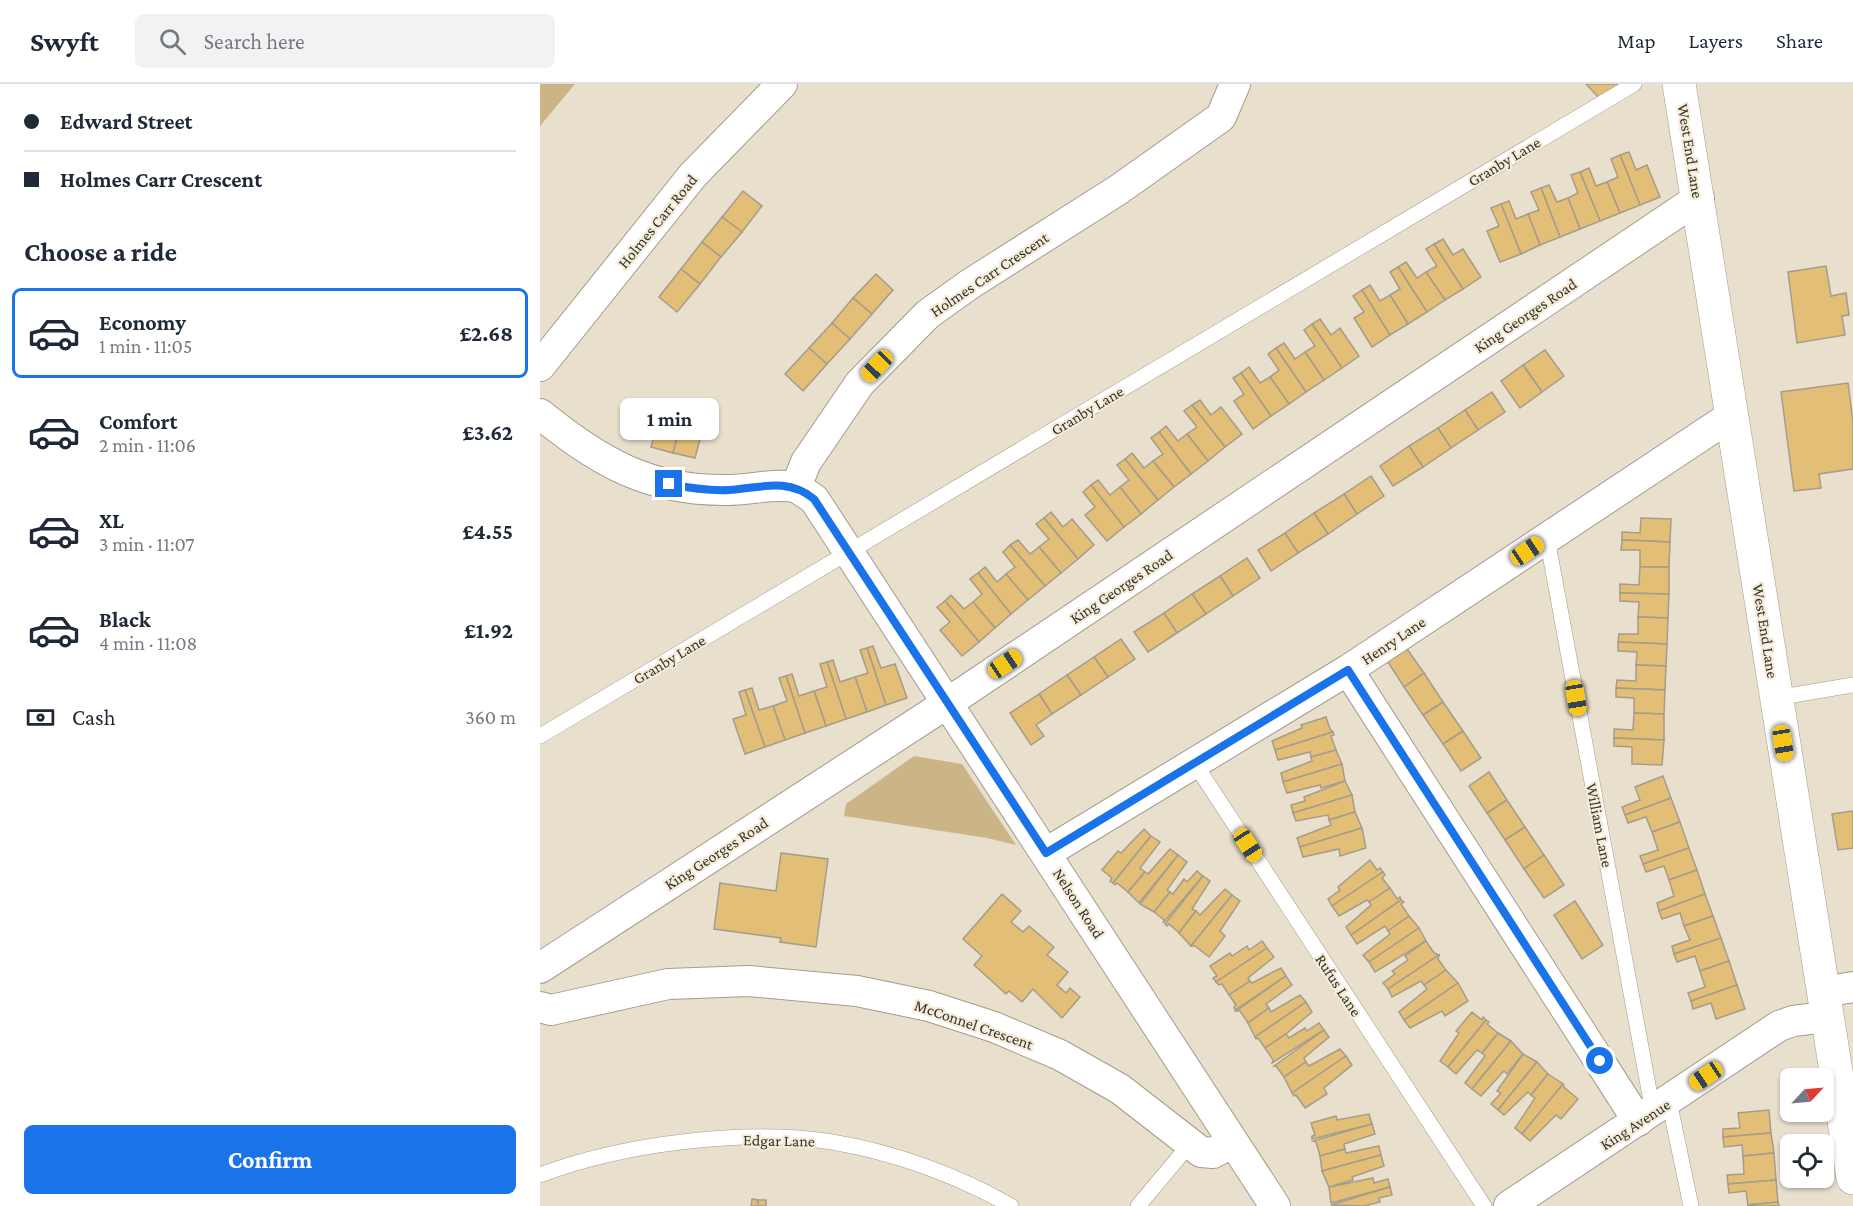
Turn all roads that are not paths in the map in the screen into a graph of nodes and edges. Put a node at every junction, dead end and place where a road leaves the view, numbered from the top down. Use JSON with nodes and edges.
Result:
{"nodes":[{"id":1,"x":782,"y":84,"type":"edge"},
{"id":2,"x":1235,"y":84,"type":"edge"},
{"id":3,"x":1634,"y":84,"type":"edge"},
{"id":4,"x":1679,"y":84,"type":"edge"},
{"id":5,"x":1699,"y":198,"type":"junction"},
{"id":6,"x":540,"y":366,"type":"edge"},
{"id":7,"x":540,"y":414,"type":"edge"},
{"id":8,"x":1731,"y":416,"type":"junction"},
{"id":9,"x":796,"y":487,"type":"junction"},
{"id":10,"x":1547,"y":538,"type":"junction"},
{"id":11,"x":847,"y":553,"type":"junction"},
{"id":12,"x":1348,"y":670,"type":"junction"},
{"id":13,"x":1853,"y":685,"type":"edge"},
{"id":14,"x":1776,"y":698,"type":"junction"},
{"id":15,"x":946,"y":704,"type":"junction"},
{"id":16,"x":540,"y":736,"type":"edge"},
{"id":17,"x":1195,"y":764,"type":"junction"},
{"id":18,"x":1046,"y":853,"type":"junction"},
{"id":19,"x":540,"y":968,"type":"edge"},
{"id":20,"x":1834,"y":999,"type":"edge"},
{"id":21,"x":540,"y":1007,"type":"edge"},
{"id":22,"x":1654,"y":1111,"type":"junction"},
{"id":23,"x":1233,"y":1142,"type":"junction"},
{"id":24,"x":1190,"y":1144,"type":"junction"},
{"id":25,"x":540,"y":1176,"type":"edge"},
{"id":26,"x":1853,"y":1178,"type":"edge"},
{"id":27,"x":1011,"y":1206,"type":"edge"},
{"id":28,"x":1138,"y":1206,"type":"edge"},
{"id":29,"x":1275,"y":1206,"type":"edge"},
{"id":30,"x":1484,"y":1206,"type":"edge"},
{"id":31,"x":1509,"y":1206,"type":"edge"},
{"id":32,"x":1691,"y":1206,"type":"edge"}],
"edges":[{"from":1,"to":6,"type":"street","name":"Holmes Carr Road"},
{"from":2,"to":9,"type":"street","name":"Holmes Carr Crescent"},
{"from":3,"to":11,"type":"lane","name":"Granby Lane"},
{"from":4,"to":5,"type":"street","name":"West End Lane"},
{"from":5,"to":8,"type":"street","name":"West End Lane"},
{"from":5,"to":15,"type":"street","name":"King Georges Road"},
{"from":7,"to":9,"type":"street"},
{"from":8,"to":10,"type":"street","name":"Henry Lane"},
{"from":8,"to":14,"type":"street","name":"West End Lane"},
{"from":9,"to":11,"type":"street","name":"Nelson Road"},
{"from":10,"to":12,"type":"street","name":"Henry Lane"},
{"from":10,"to":22,"type":"lane","name":"William Lane"},
{"from":11,"to":15,"type":"street","name":"Nelson Road"},
{"from":11,"to":16,"type":"lane","name":"Granby Lane"},
{"from":12,"to":17,"type":"street","name":"Henry Lane"},
{"from":12,"to":22,"type":"street"},
{"from":13,"to":14,"type":"lane"},
{"from":14,"to":20,"type":"street","name":"West End Lane"},
{"from":15,"to":18,"type":"street","name":"Nelson Road"},
{"from":15,"to":19,"type":"street","name":"King Georges Road"},
{"from":17,"to":18,"type":"street","name":"Henry Lane"},
{"from":17,"to":30,"type":"lane","name":"Rufus Lane"},
{"from":18,"to":23,"type":"street","name":"Nelson Road"},
{"from":20,"to":22,"type":"street","name":"King Avenue"},
{"from":20,"to":26,"type":"street","name":"West End Lane"},
{"from":21,"to":24,"type":"street","name":"McConnel Crescent"},
{"from":22,"to":31,"type":"street","name":"King Avenue"},
{"from":22,"to":32,"type":"lane","name":"William Lane"},
{"from":23,"to":24,"type":"street","name":"McConnel Crescent"},
{"from":23,"to":29,"type":"street","name":"Nelson Road"},
{"from":24,"to":28,"type":"lane"},
{"from":25,"to":27,"type":"lane","name":"Edgar Lane"}]}
